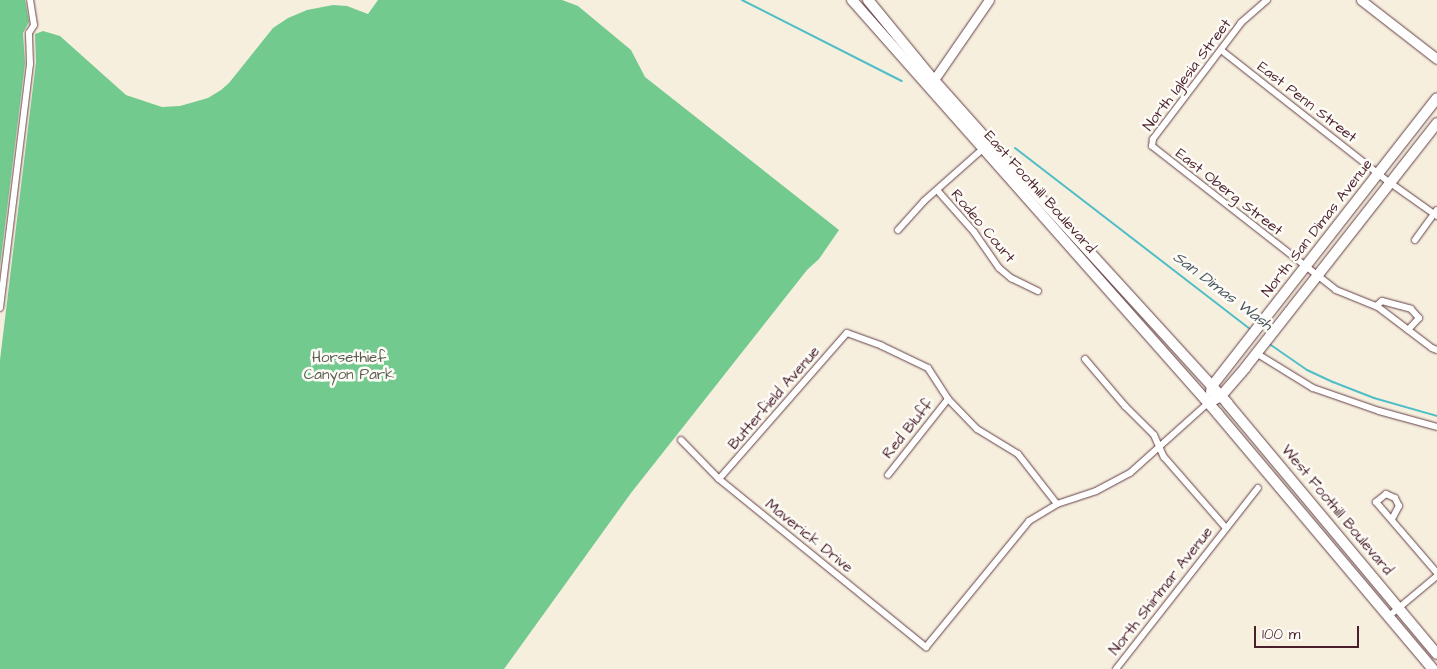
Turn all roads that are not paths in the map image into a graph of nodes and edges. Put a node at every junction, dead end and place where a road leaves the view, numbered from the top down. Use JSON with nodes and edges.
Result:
{"nodes":[{"id":1,"x":30,"y":0,"type":"edge"},
{"id":2,"x":852,"y":0,"type":"edge"},
{"id":3,"x":868,"y":0,"type":"edge"},
{"id":4,"x":989,"y":0,"type":"edge"},
{"id":5,"x":1267,"y":0,"type":"edge"},
{"id":6,"x":1361,"y":0,"type":"edge"},
{"id":7,"x":1221,"y":50,"type":"junction"},
{"id":8,"x":1437,"y":59,"type":"edge"},
{"id":9,"x":931,"y":84,"type":"junction"},
{"id":10,"x":1437,"y":98,"type":"edge"},
{"id":11,"x":1437,"y":123,"type":"edge"},
{"id":12,"x":1152,"y":146,"type":"joint"},
{"id":13,"x":986,"y":147,"type":"junction"},
{"id":14,"x":1379,"y":174,"type":"junction"},
{"id":15,"x":1390,"y":182,"type":"junction"},
{"id":16,"x":937,"y":190,"type":"junction"},
{"id":17,"x":1436,"y":214,"type":"edge"},
{"id":18,"x":898,"y":230,"type":"dead end"},
{"id":19,"x":1415,"y":240,"type":"dead end"},
{"id":20,"x":1305,"y":268,"type":"junction"},
{"id":21,"x":1316,"y":275,"type":"junction"},
{"id":22,"x":1038,"y":291,"type":"dead end"},
{"id":23,"x":1376,"y":306,"type":"junction"},
{"id":24,"x":0,"y":308,"type":"edge"},
{"id":25,"x":1408,"y":330,"type":"junction"},
{"id":26,"x":1262,"y":345,"type":"junction"},
{"id":27,"x":1437,"y":350,"type":"edge"},
{"id":28,"x":1085,"y":359,"type":"dead end"},
{"id":29,"x":1212,"y":386,"type":"junction"},
{"id":30,"x":1221,"y":396,"type":"junction"},
{"id":31,"x":948,"y":399,"type":"junction"},
{"id":32,"x":1208,"y":403,"type":"junction"},
{"id":33,"x":1437,"y":427,"type":"edge"},
{"id":34,"x":681,"y":440,"type":"dead end"},
{"id":35,"x":1160,"y":446,"type":"junction"},
{"id":36,"x":888,"y":475,"type":"dead end"},
{"id":37,"x":719,"y":479,"type":"junction"},
{"id":38,"x":1258,"y":488,"type":"dead end"},
{"id":39,"x":1057,"y":504,"type":"junction"},
{"id":40,"x":1392,"y":519,"type":"dead end"},
{"id":41,"x":1226,"y":528,"type":"junction"},
{"id":42,"x":1437,"y":575,"type":"edge"},
{"id":43,"x":1398,"y":608,"type":"junction"},
{"id":44,"x":1389,"y":616,"type":"junction"},
{"id":45,"x":926,"y":647,"type":"joint"},
{"id":46,"x":1437,"y":654,"type":"edge"},
{"id":47,"x":1116,"y":669,"type":"edge"},
{"id":48,"x":1433,"y":669,"type":"edge"}],
"edges":[{"from":1,"to":24,"type":"street"},
{"from":2,"to":9,"type":"main road","name":"East Foothill Boulevard"},
{"from":3,"to":9,"type":"main road","name":"East Foothill Boulevard"},
{"from":4,"to":9,"type":"main road"},
{"from":5,"to":7,"type":"street","name":"North Iglesia Street"},
{"from":6,"to":8,"type":"main road"},
{"from":7,"to":12,"type":"street","name":"North Iglesia Street"},
{"from":7,"to":14,"type":"street","name":"East Penn Street"},
{"from":9,"to":13,"type":"main road","name":"East Foothill Boulevard"},
{"from":10,"to":14,"type":"main road","name":"North San Dimas Avenue"},
{"from":11,"to":15,"type":"main road","name":"North San Dimas Avenue"},
{"from":12,"to":20,"type":"street","name":"East Oberg Street"},
{"from":13,"to":16,"type":"street"},
{"from":13,"to":29,"type":"main road","name":"East Foothill Boulevard"},
{"from":13,"to":32,"type":"main road","name":"East Foothill Boulevard"},
{"from":14,"to":15,"type":"street","name":"East Penn Street"},
{"from":14,"to":20,"type":"main road","name":"North San Dimas Avenue"},
{"from":15,"to":17,"type":"street","name":"East Penn Street"},
{"from":15,"to":21,"type":"main road","name":"North San Dimas Avenue"},
{"from":16,"to":18,"type":"street"},
{"from":16,"to":22,"type":"street","name":"Rodeo Court"},
{"from":17,"to":19,"type":"street"},
{"from":20,"to":21,"type":"street","name":"East Oberg Street"},
{"from":20,"to":29,"type":"main road","name":"North San Dimas Avenue"},
{"from":21,"to":23,"type":"street","name":"East Oberg Street"},
{"from":21,"to":26,"type":"main road","name":"North San Dimas Avenue"},
{"from":23,"to":25,"type":"street"},
{"from":23,"to":25,"type":"street"},
{"from":25,"to":27,"type":"street"},
{"from":26,"to":30,"type":"main road","name":"North San Dimas Avenue"},
{"from":26,"to":33,"type":"street"},
{"from":28,"to":35,"type":"street","name":"North Shirlmar Avenue"},
{"from":29,"to":30,"type":"main road","name":"West Foothill Boulevard"},
{"from":29,"to":32,"type":"main road","name":"North San Dimas Avenue"},
{"from":30,"to":32,"type":"main road","name":"North San Dimas Avenue"},
{"from":30,"to":43,"type":"main road","name":"West Foothill Boulevard"},
{"from":31,"to":36,"type":"street","name":"Red Bluff"},
{"from":31,"to":37,"type":"street","name":"Butterfield Avenue"},
{"from":31,"to":39,"type":"street"},
{"from":32,"to":35,"type":"street","name":"North San Dimas Avenue"},
{"from":32,"to":44,"type":"main road","name":"West Foothill Boulevard"},
{"from":34,"to":37,"type":"street","name":"Maverick Drive"},
{"from":35,"to":39,"type":"street","name":"North San Dimas Avenue"},
{"from":35,"to":41,"type":"street","name":"North Shirlmar Avenue"},
{"from":37,"to":45,"type":"street","name":"Maverick Drive"},
{"from":38,"to":41,"type":"street","name":"North Shirlmar Avenue"},
{"from":39,"to":45,"type":"street","name":"North San Dimas Avenue"},
{"from":40,"to":42,"type":"street"},
{"from":41,"to":47,"type":"street","name":"North Shirlmar Avenue"},
{"from":42,"to":43,"type":"street"},
{"from":43,"to":44,"type":"street"},
{"from":43,"to":46,"type":"main road","name":"West Foothill Boulevard"},
{"from":44,"to":48,"type":"main road","name":"West Foothill Boulevard"}]}
